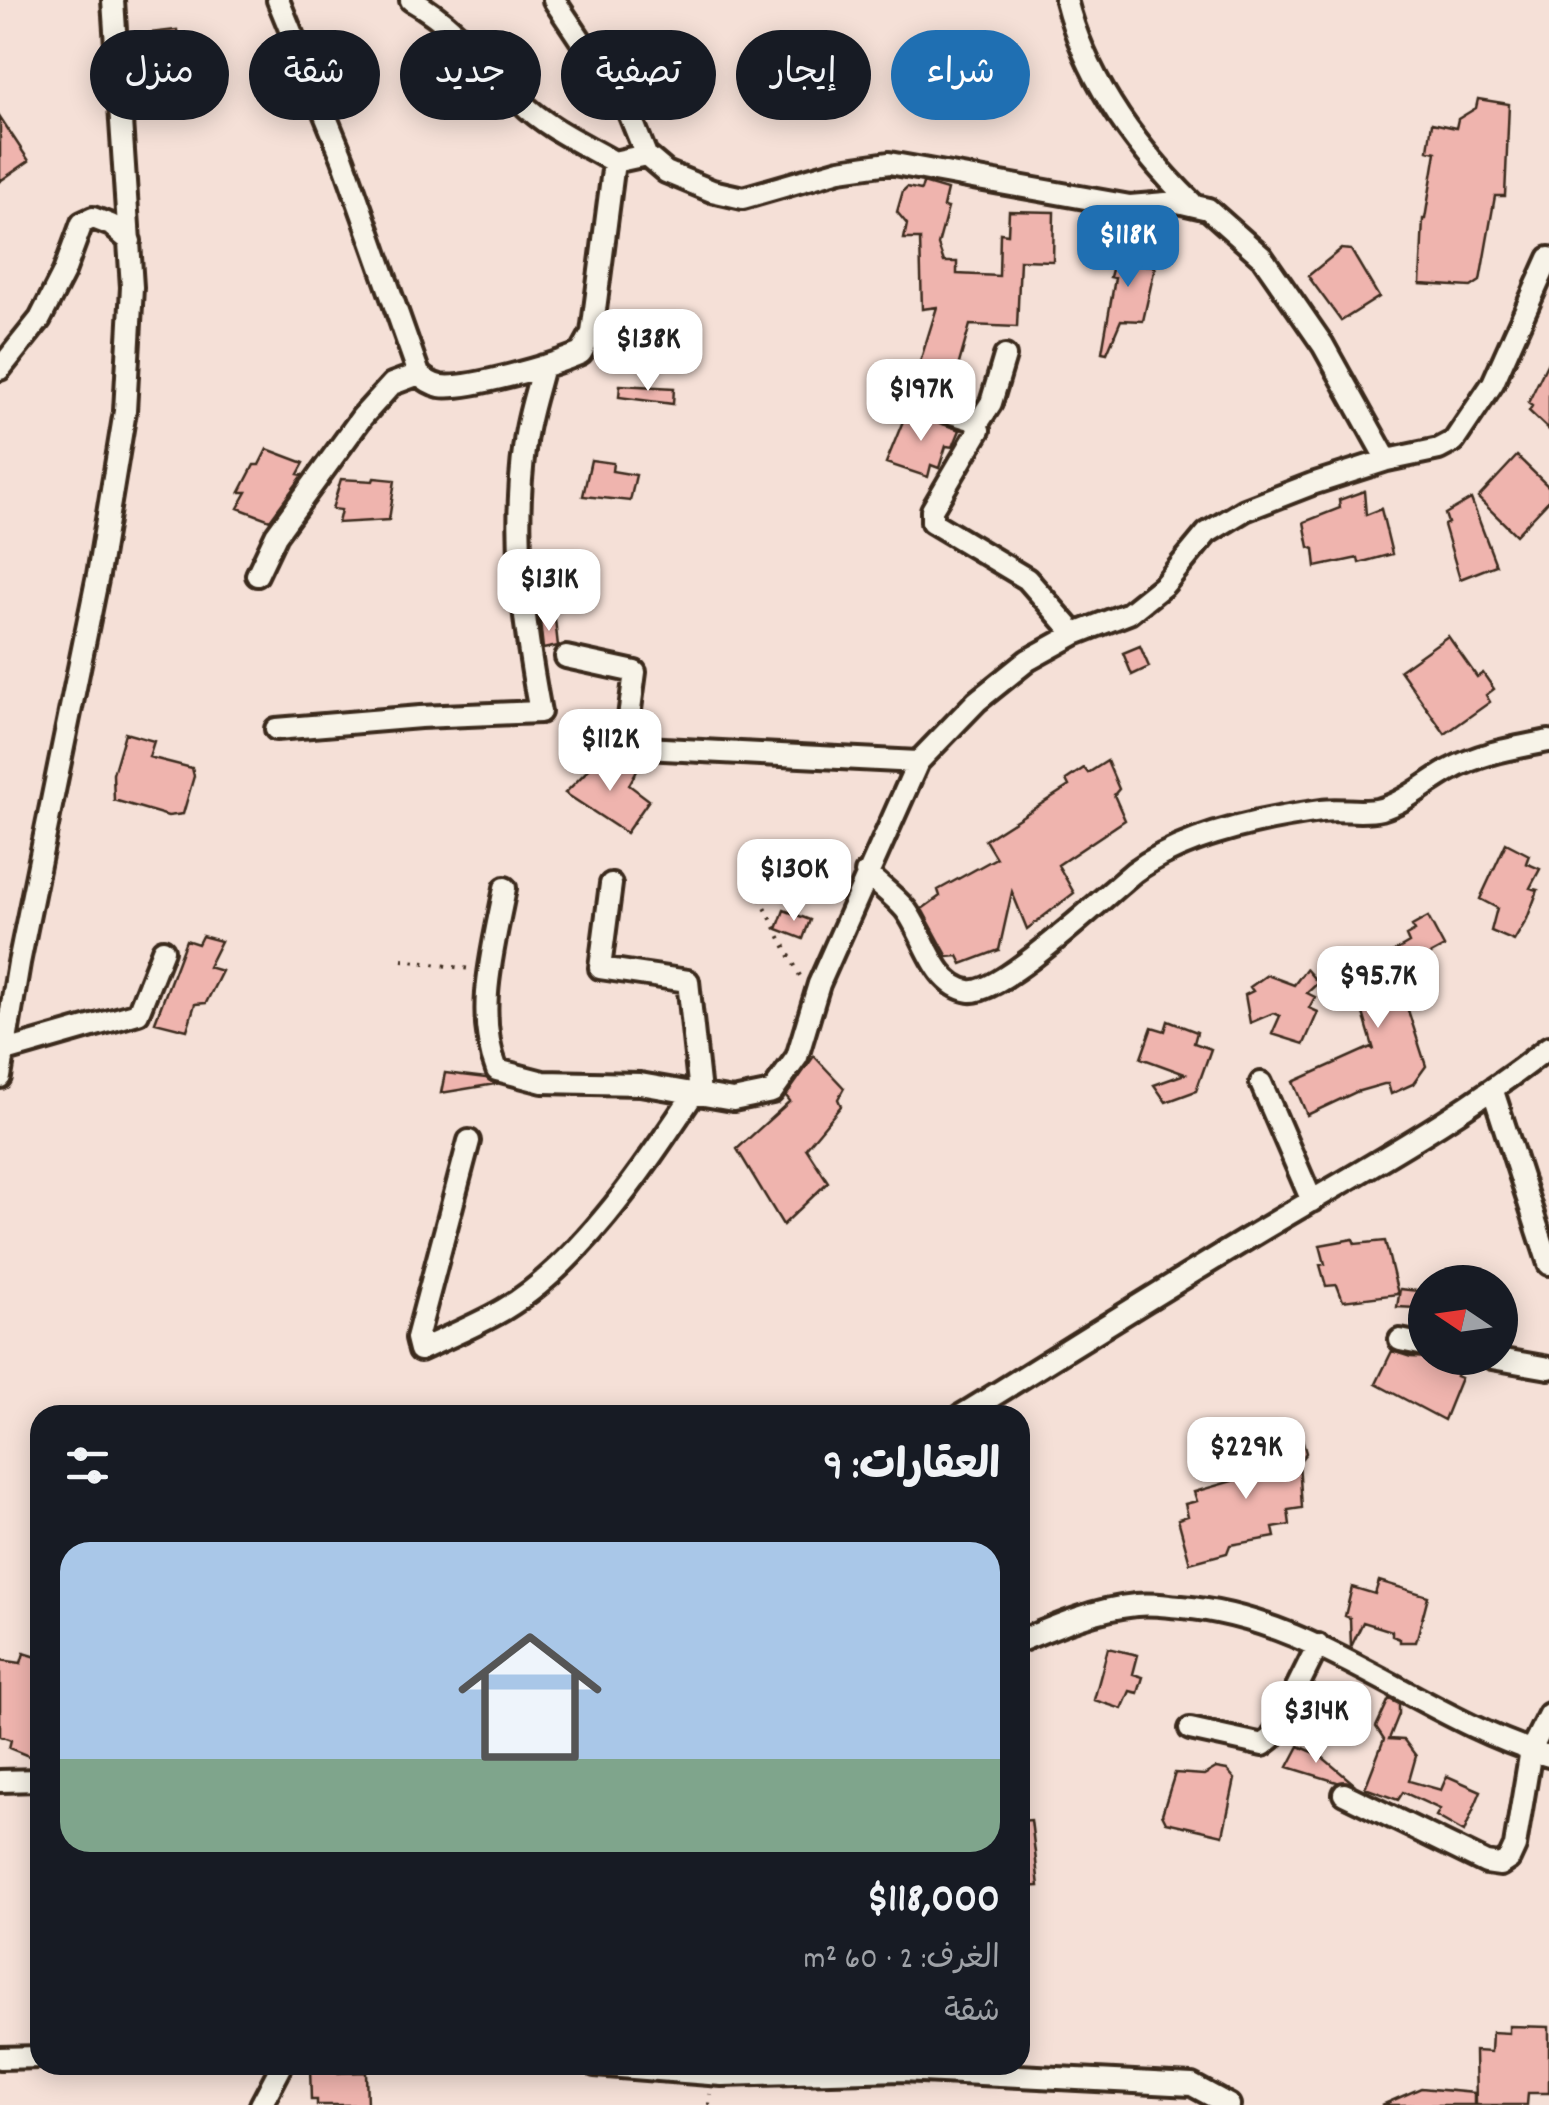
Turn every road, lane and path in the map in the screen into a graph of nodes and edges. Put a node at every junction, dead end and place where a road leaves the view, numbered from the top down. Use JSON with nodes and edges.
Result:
{"nodes":[{"id":1,"x":113,"y":0,"type":"edge"},
{"id":2,"x":278,"y":0,"type":"edge"},
{"id":3,"x":412,"y":0,"type":"edge"},
{"id":4,"x":554,"y":0,"type":"edge"},
{"id":5,"x":1066,"y":0,"type":"edge"},
{"id":6,"x":646,"y":156,"type":"junction"},
{"id":7,"x":614,"y":162,"type":"junction"},
{"id":8,"x":1192,"y":203,"type":"junction"},
{"id":9,"x":130,"y":241,"type":"junction"},
{"id":10,"x":1549,"y":258,"type":"edge"},
{"id":11,"x":1004,"y":356,"type":"dead end"},
{"id":12,"x":543,"y":366,"type":"junction"},
{"id":13,"x":0,"y":369,"type":"edge"},
{"id":14,"x":419,"y":374,"type":"junction"},
{"id":15,"x":928,"y":406,"type":"dead end"},
{"id":16,"x":978,"y":424,"type":"junction"},
{"id":17,"x":1387,"y":460,"type":"junction"},
{"id":18,"x":257,"y":575,"type":"dead end"},
{"id":19,"x":1075,"y":634,"type":"junction"},
{"id":20,"x":566,"y":657,"type":"dead end"},
{"id":21,"x":276,"y":729,"type":"dead end"},
{"id":22,"x":1549,"y":741,"type":"edge"},
{"id":23,"x":918,"y":762,"type":"junction"},
{"id":24,"x":866,"y":873,"type":"junction"},
{"id":25,"x":750,"y":880,"type":"dead end"},
{"id":26,"x":611,"y":884,"type":"dead end"},
{"id":27,"x":505,"y":888,"type":"dead end"},
{"id":28,"x":164,"y":950,"type":"dead end"},
{"id":29,"x":402,"y":960,"type":"dead end"},
{"id":30,"x":490,"y":972,"type":"junction"},
{"id":31,"x":813,"y":1002,"type":"junction"},
{"id":32,"x":1549,"y":1046,"type":"edge"},
{"id":33,"x":2,"y":1064,"type":"edge"},
{"id":34,"x":1260,"y":1083,"type":"dead end"},
{"id":35,"x":1493,"y":1091,"type":"junction"},
{"id":36,"x":697,"y":1093,"type":"junction"},
{"id":37,"x":469,"y":1140,"type":"dead end"},
{"id":38,"x":1312,"y":1201,"type":"junction"},
{"id":39,"x":1549,"y":1264,"type":"edge"},
{"id":40,"x":1400,"y":1340,"type":"dead end"},
{"id":41,"x":1408,"y":1342,"type":"edge"},
{"id":42,"x":1518,"y":1363,"type":"edge"},
{"id":43,"x":1549,"y":1368,"type":"edge"},
{"id":44,"x":978,"y":1405,"type":"edge"},
{"id":45,"x":1030,"y":1637,"type":"edge"},
{"id":46,"x":1318,"y":1645,"type":"junction"},
{"id":47,"x":1549,"y":1714,"type":"edge"},
{"id":48,"x":1190,"y":1729,"type":"dead end"},
{"id":49,"x":1540,"y":1753,"type":"edge"},
{"id":50,"x":0,"y":1780,"type":"edge"},
{"id":51,"x":30,"y":1780,"type":"edge"},
{"id":52,"x":1344,"y":1794,"type":"dead end"},
{"id":53,"x":30,"y":2057,"type":"edge"},
{"id":54,"x":0,"y":2058,"type":"edge"},
{"id":55,"x":276,"y":2075,"type":"edge"},
{"id":56,"x":999,"y":2075,"type":"edge"},
{"id":57,"x":260,"y":2105,"type":"edge"},
{"id":58,"x":1230,"y":2105,"type":"edge"}],
"edges":[{"from":1,"to":9,"type":"street"},
{"from":2,"to":14,"type":"street"},
{"from":3,"to":7,"type":"street"},
{"from":4,"to":6,"type":"street"},
{"from":5,"to":8,"type":"street"},
{"from":6,"to":7,"type":"street"},
{"from":6,"to":8,"type":"street"},
{"from":7,"to":12,"type":"street"},
{"from":8,"to":17,"type":"street"},
{"from":9,"to":13,"type":"street"},
{"from":9,"to":33,"type":"street"},
{"from":10,"to":17,"type":"street"},
{"from":11,"to":16,"type":"street"},
{"from":12,"to":14,"type":"street"},
{"from":12,"to":21,"type":"street"},
{"from":14,"to":18,"type":"street"},
{"from":15,"to":16,"type":"street"},
{"from":16,"to":19,"type":"street"},
{"from":17,"to":19,"type":"street"},
{"from":19,"to":23,"type":"street"},
{"from":20,"to":23,"type":"street"},
{"from":22,"to":24,"type":"street"},
{"from":23,"to":24,"type":"street"},
{"from":24,"to":31,"type":"street"},
{"from":25,"to":31,"type":"path"},
{"from":26,"to":36,"type":"street"},
{"from":27,"to":30,"type":"street"},
{"from":28,"to":33,"type":"street"},
{"from":29,"to":30,"type":"path"},
{"from":30,"to":36,"type":"street"},
{"from":31,"to":36,"type":"street"},
{"from":32,"to":35,"type":"street"},
{"from":34,"to":38,"type":"street"},
{"from":35,"to":38,"type":"street"},
{"from":35,"to":39,"type":"street"},
{"from":36,"to":37,"type":"street"},
{"from":38,"to":44,"type":"street"},
{"from":40,"to":41,"type":"street"},
{"from":42,"to":43,"type":"street"},
{"from":45,"to":46,"type":"street"},
{"from":46,"to":48,"type":"street"},
{"from":46,"to":49,"type":"street"},
{"from":47,"to":49,"type":"street"},
{"from":49,"to":52,"type":"street"},
{"from":50,"to":51,"type":"street"},
{"from":53,"to":54,"type":"street"},
{"from":55,"to":57,"type":"street"},
{"from":56,"to":58,"type":"street"}]}
